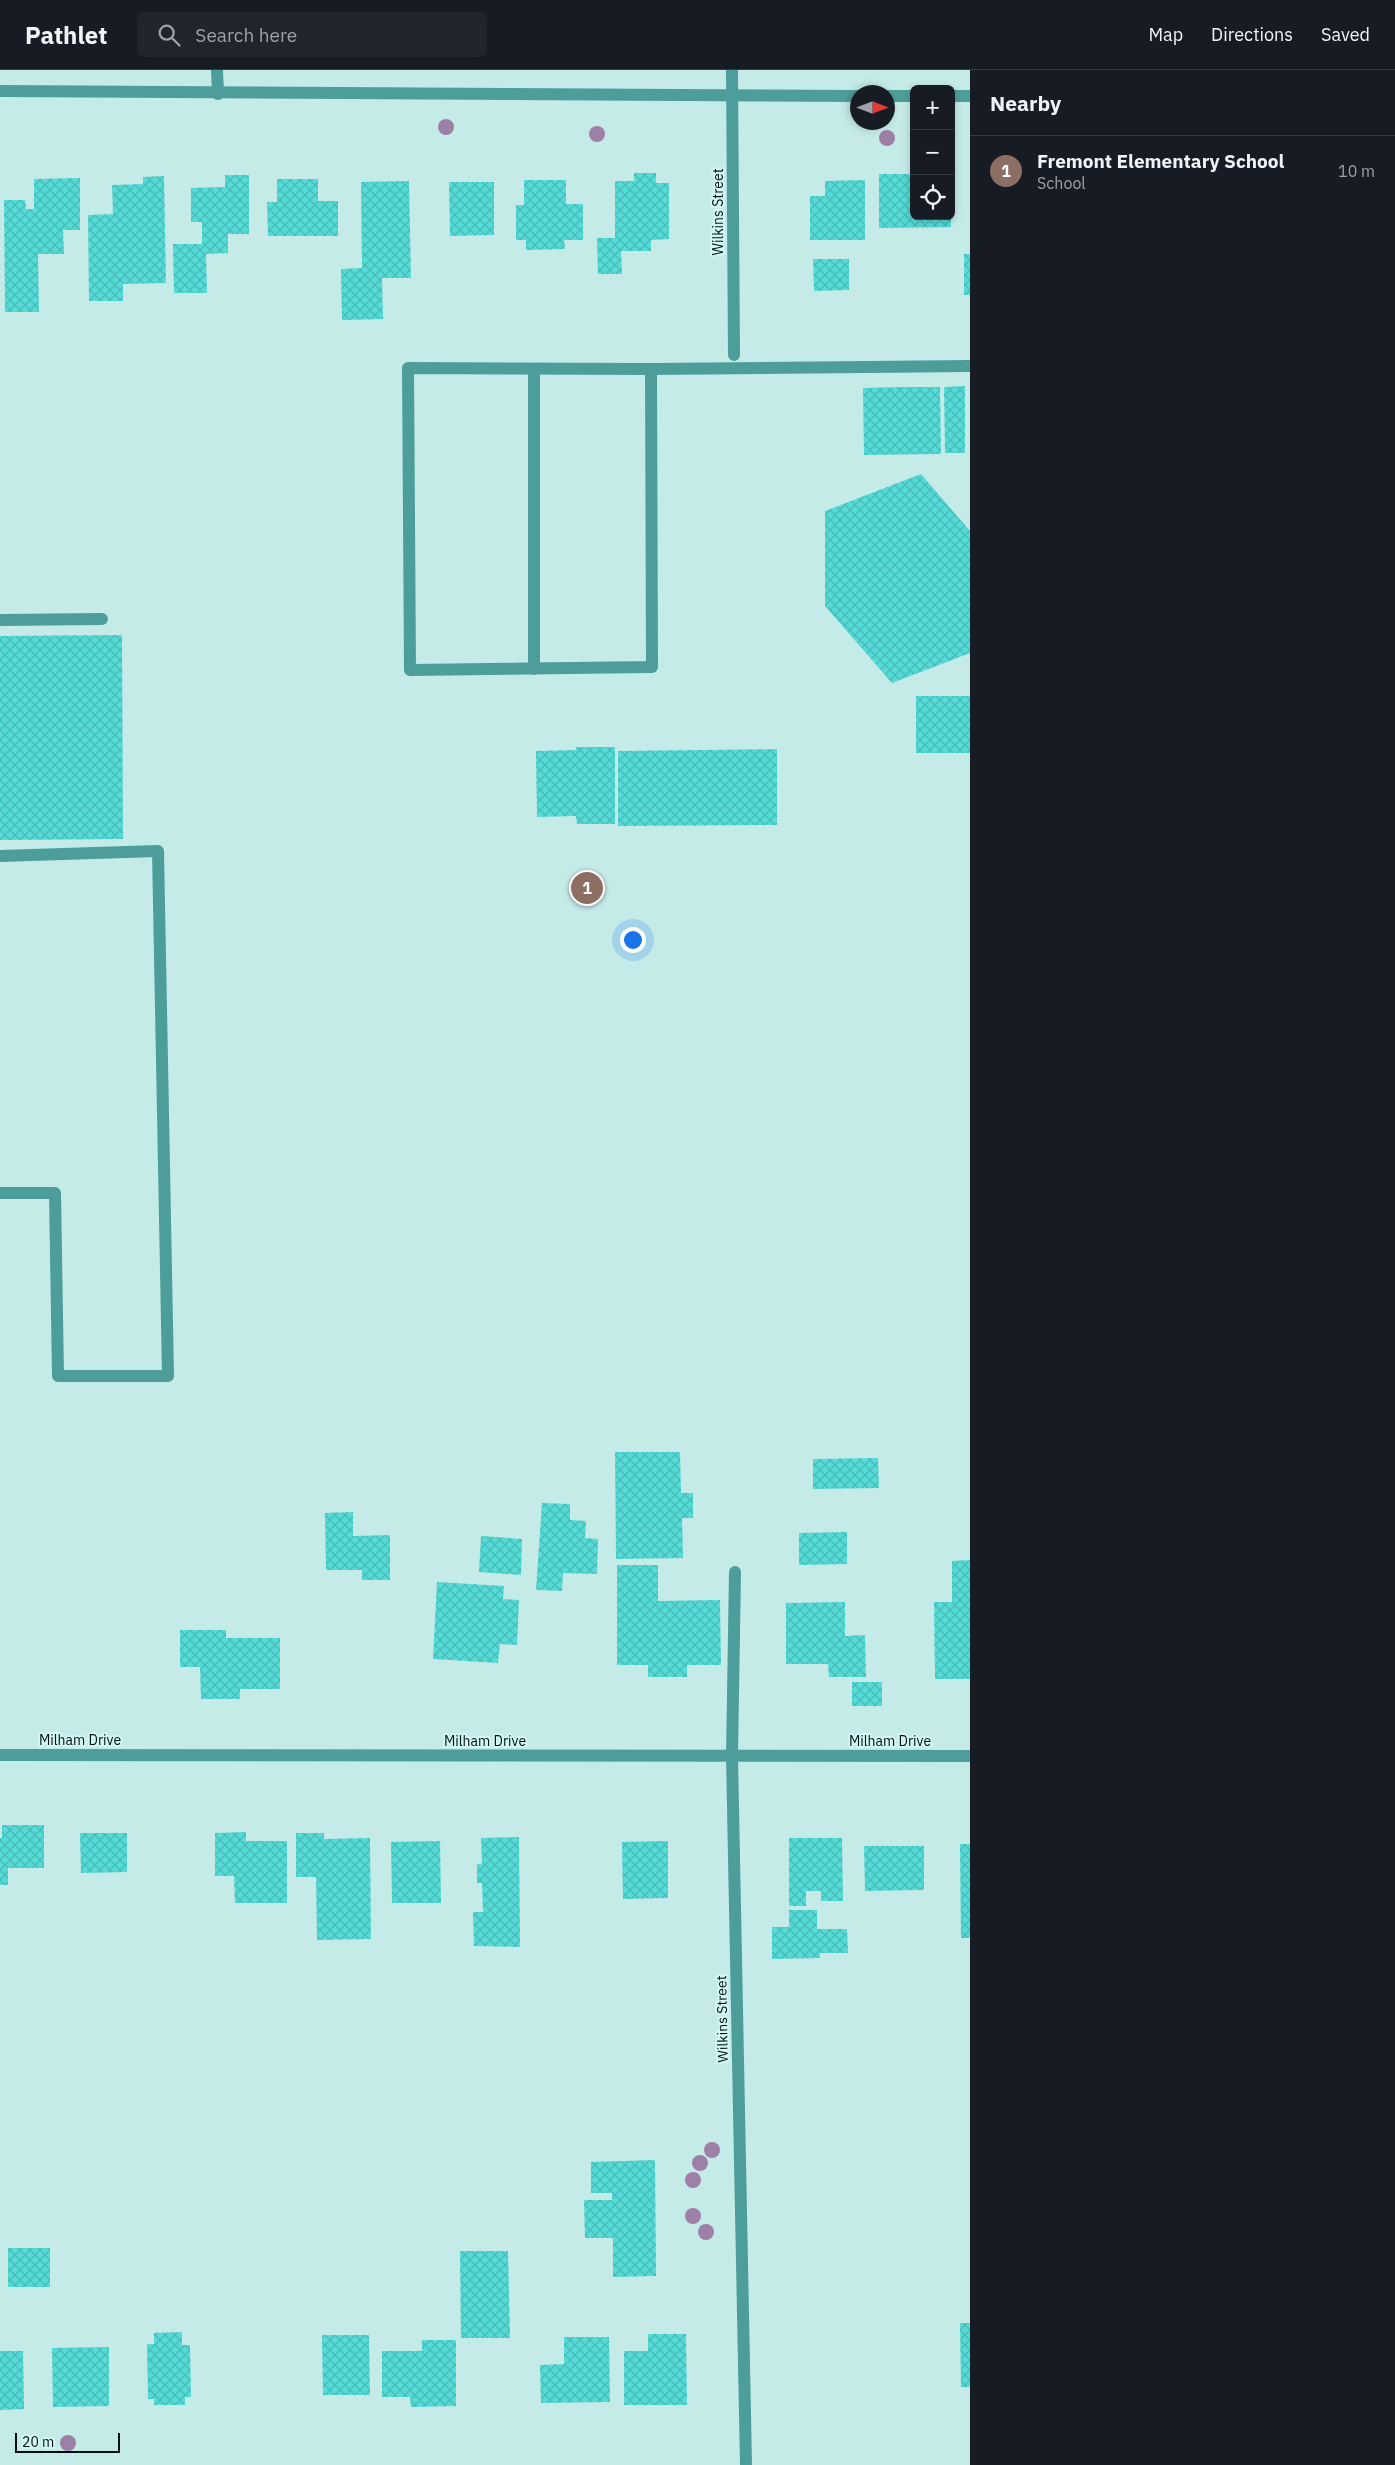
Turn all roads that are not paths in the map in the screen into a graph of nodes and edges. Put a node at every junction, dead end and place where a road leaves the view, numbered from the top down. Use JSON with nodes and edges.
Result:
{"nodes":[{"id":1,"x":217,"y":70,"type":"edge"},
{"id":2,"x":732,"y":70,"type":"edge"},
{"id":3,"x":0,"y":91,"type":"edge"},
{"id":4,"x":218,"y":94,"type":"junction"},
{"id":5,"x":732,"y":95,"type":"junction"},
{"id":6,"x":850,"y":96,"type":"edge"},
{"id":7,"x":895,"y":96,"type":"edge"},
{"id":8,"x":910,"y":96,"type":"edge"},
{"id":9,"x":955,"y":96,"type":"edge"},
{"id":10,"x":970,"y":96,"type":"edge"},
{"id":11,"x":734,"y":355,"type":"dead end"},
{"id":12,"x":970,"y":366,"type":"edge"},
{"id":13,"x":534,"y":369,"type":"junction"},
{"id":14,"x":650,"y":369,"type":"junction"},
{"id":15,"x":102,"y":619,"type":"dead end"},
{"id":16,"x":0,"y":620,"type":"edge"},
{"id":17,"x":534,"y":669,"type":"junction"},
{"id":18,"x":0,"y":856,"type":"edge"},
{"id":19,"x":0,"y":1193,"type":"edge"},
{"id":20,"x":735,"y":1572,"type":"dead end"},
{"id":21,"x":0,"y":1755,"type":"edge"},
{"id":22,"x":732,"y":1756,"type":"junction"},
{"id":23,"x":970,"y":1756,"type":"edge"},
{"id":24,"x":746,"y":2465,"type":"edge"}],
"edges":[{"from":1,"to":4,"type":"street"},
{"from":2,"to":5,"type":"street","name":"Wilkins Street"},
{"from":3,"to":4,"type":"street"},
{"from":4,"to":5,"type":"street"},
{"from":5,"to":6,"type":"street"},
{"from":5,"to":11,"type":"street","name":"Wilkins Street"},
{"from":7,"to":8,"type":"street"},
{"from":9,"to":10,"type":"street"},
{"from":12,"to":14,"type":"street"},
{"from":13,"to":14,"type":"street"},
{"from":13,"to":17,"type":"street"},
{"from":13,"to":17,"type":"street"},
{"from":14,"to":17,"type":"street"},
{"from":15,"to":16,"type":"street"},
{"from":18,"to":19,"type":"street"},
{"from":20,"to":22,"type":"street","name":"Wilkins Street"},
{"from":21,"to":22,"type":"street","name":"Milham Drive"},
{"from":22,"to":23,"type":"street","name":"Milham Drive"},
{"from":22,"to":24,"type":"street","name":"Wilkins Street"}]}
